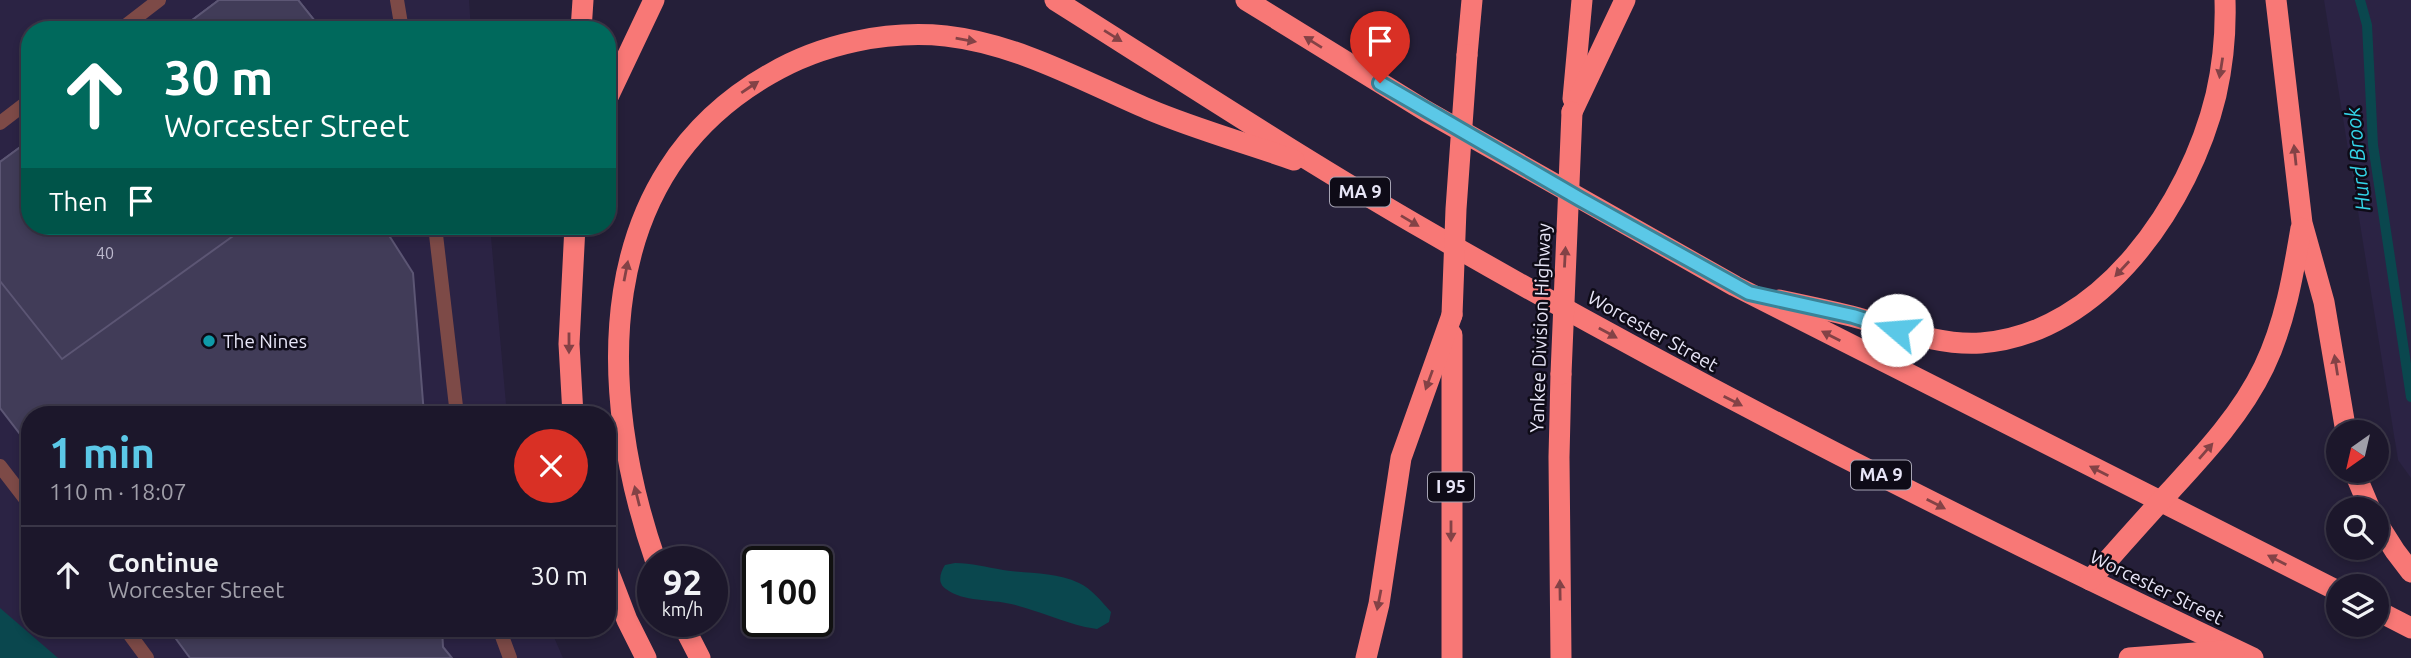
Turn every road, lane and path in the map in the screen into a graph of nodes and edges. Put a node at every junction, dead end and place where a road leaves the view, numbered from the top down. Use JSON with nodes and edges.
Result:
{"nodes":[{"id":1,"x":159,"y":0,"type":"edge"},
{"id":2,"x":397,"y":0,"type":"edge"},
{"id":3,"x":583,"y":0,"type":"edge"},
{"id":4,"x":654,"y":0,"type":"edge"},
{"id":5,"x":1055,"y":0,"type":"edge"},
{"id":6,"x":1246,"y":0,"type":"edge"},
{"id":7,"x":1472,"y":0,"type":"edge"},
{"id":8,"x":1581,"y":0,"type":"edge"},
{"id":9,"x":1625,"y":0,"type":"edge"},
{"id":10,"x":2225,"y":0,"type":"edge"},
{"id":11,"x":2276,"y":0,"type":"edge"},
{"id":12,"x":132,"y":21,"type":"edge"},
{"id":13,"x":400,"y":21,"type":"edge"},
{"id":14,"x":582,"y":21,"type":"edge"},
{"id":15,"x":616,"y":80,"type":"edge"},
{"id":16,"x":21,"y":107,"type":"edge"},
{"id":17,"x":1572,"y":112,"type":"junction"},
{"id":18,"x":0,"y":123,"type":"edge"},
{"id":19,"x":1330,"y":173,"type":"junction"},
{"id":20,"x":2302,"y":223,"type":"junction"},
{"id":21,"x":436,"y":235,"type":"edge"},
{"id":22,"x":575,"y":235,"type":"edge"},
{"id":23,"x":1749,"y":293,"type":"junction"},
{"id":24,"x":1452,"y":315,"type":"junction"},
{"id":25,"x":456,"y":406,"type":"edge"},
{"id":26,"x":572,"y":406,"type":"edge"},
{"id":27,"x":2344,"y":420,"type":"edge"},
{"id":28,"x":0,"y":466,"type":"edge"},
{"id":29,"x":21,"y":493,"type":"edge"},
{"id":30,"x":2161,"y":502,"type":"junction"},
{"id":31,"x":2389,"y":542,"type":"edge"},
{"id":32,"x":652,"y":546,"type":"edge"},
{"id":33,"x":2411,"y":572,"type":"edge"},
{"id":34,"x":2090,"y":580,"type":"junction"},
{"id":35,"x":2326,"y":585,"type":"edge"},
{"id":36,"x":616,"y":591,"type":"edge"},
{"id":37,"x":2389,"y":617,"type":"edge"},
{"id":38,"x":2411,"y":628,"type":"edge"},
{"id":39,"x":132,"y":637,"type":"edge"},
{"id":40,"x":502,"y":637,"type":"edge"},
{"id":41,"x":689,"y":637,"type":"edge"},
{"id":42,"x":2245,"y":654,"type":"edge"},
{"id":43,"x":147,"y":658,"type":"edge"},
{"id":44,"x":510,"y":658,"type":"edge"},
{"id":45,"x":646,"y":658,"type":"edge"},
{"id":46,"x":700,"y":658,"type":"edge"},
{"id":47,"x":1366,"y":658,"type":"edge"},
{"id":48,"x":1452,"y":658,"type":"edge"},
{"id":49,"x":1561,"y":658,"type":"edge"},
{"id":50,"x":2129,"y":658,"type":"edge"}],
"edges":[{"from":1,"to":12,"type":"lane"},
{"from":2,"to":13,"type":"lane"},
{"from":3,"to":14,"type":"highway"},
{"from":4,"to":15,"type":"highway"},
{"from":5,"to":19,"type":"highway","name":"Worcester Street","number":"MA 9","one_way":true},
{"from":23,"to":6,"type":"highway","one_way":true},
{"from":7,"to":24,"type":"highway","number":"I 95","bridge":true},
{"from":8,"to":17,"type":"highway","name":"Yankee Division Highway"},
{"from":9,"to":17,"type":"highway"},
{"from":10,"to":23,"type":"highway","one_way":true},
{"from":20,"to":11,"type":"highway","one_way":true},
{"from":16,"to":18,"type":"lane"},
{"from":49,"to":17,"type":"highway","name":"Yankee Division Highway","one_way":true,"bridge":true},
{"from":32,"to":19,"type":"highway","one_way":true},
{"from":19,"to":34,"type":"highway","name":"Worcester Street","number":"MA 9","one_way":true},
{"from":27,"to":20,"type":"highway","one_way":true},
{"from":30,"to":20,"type":"highway","one_way":true},
{"from":21,"to":25,"type":"lane"},
{"from":22,"to":26,"type":"highway","one_way":true},
{"from":30,"to":23,"type":"highway","one_way":true},
{"from":24,"to":47,"type":"highway","one_way":true},
{"from":24,"to":48,"type":"highway","number":"I 95","one_way":true},
{"from":28,"to":29,"type":"lane"},
{"from":30,"to":34,"type":"highway"},
{"from":35,"to":30,"type":"highway","one_way":true},
{"from":31,"to":33,"type":"highway"},
{"from":34,"to":42,"type":"highway","name":"Worcester Street","number":"MA 9"},
{"from":36,"to":45,"type":"highway"},
{"from":37,"to":38,"type":"highway"},
{"from":39,"to":43,"type":"lane"},
{"from":40,"to":44,"type":"lane"},
{"from":41,"to":46,"type":"highway"},
{"from":42,"to":50,"type":"highway"}]}
